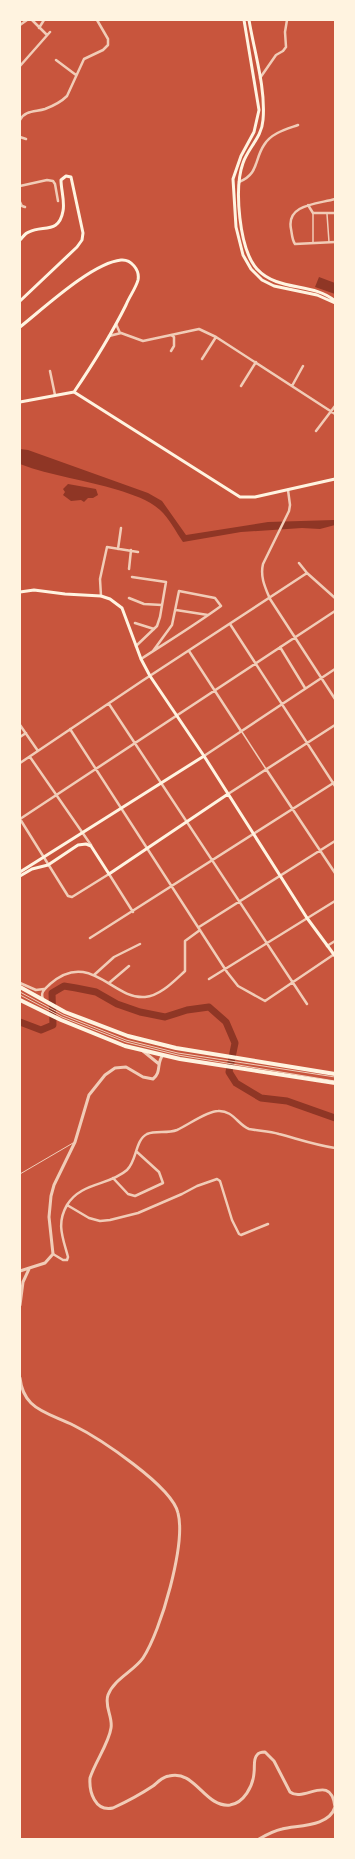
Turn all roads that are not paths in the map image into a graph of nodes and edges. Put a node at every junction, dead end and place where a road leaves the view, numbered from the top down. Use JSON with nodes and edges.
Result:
{"nodes":[{"id":1,"x":27,"y":20,"type":"edge"},
{"id":2,"x":32,"y":20,"type":"edge"},
{"id":3,"x":44,"y":20,"type":"edge"},
{"id":4,"x":97,"y":20,"type":"edge"},
{"id":5,"x":244,"y":20,"type":"edge"},
{"id":6,"x":249,"y":20,"type":"edge"},
{"id":7,"x":287,"y":20,"type":"edge"},
{"id":8,"x":20,"y":25,"type":"edge"},
{"id":9,"x":39,"y":28,"type":"junction"},
{"id":10,"x":50,"y":32,"type":"dead end"},
{"id":11,"x":47,"y":35,"type":"junction"},
{"id":12,"x":56,"y":60,"type":"dead end"},
{"id":13,"x":20,"y":66,"type":"edge"},
{"id":14,"x":76,"y":75,"type":"junction"},
{"id":15,"x":260,"y":78,"type":"junction"},
{"id":16,"x":20,"y":120,"type":"edge"},
{"id":17,"x":298,"y":125,"type":"dead end"},
{"id":18,"x":20,"y":137,"type":"edge"},
{"id":19,"x":26,"y":140,"type":"dead end"},
{"id":20,"x":239,"y":182,"type":"junction"},
{"id":21,"x":20,"y":186,"type":"edge"},
{"id":22,"x":335,"y":199,"type":"edge"},
{"id":23,"x":58,"y":200,"type":"dead end"},
{"id":24,"x":20,"y":202,"type":"edge"},
{"id":25,"x":308,"y":205,"type":"junction"},
{"id":26,"x":25,"y":207,"type":"dead end"},
{"id":27,"x":313,"y":212,"type":"junction"},
{"id":28,"x":335,"y":213,"type":"edge"},
{"id":29,"x":327,"y":214,"type":"junction"},
{"id":30,"x":20,"y":240,"type":"edge"},
{"id":31,"x":329,"y":242,"type":"junction"},
{"id":32,"x":335,"y":242,"type":"edge"},
{"id":33,"x":313,"y":243,"type":"junction"},
{"id":34,"x":20,"y":302,"type":"edge"},
{"id":35,"x":335,"y":302,"type":"edge"},
{"id":36,"x":116,"y":324,"type":"junction"},
{"id":37,"x":20,"y":327,"type":"edge"},
{"id":38,"x":121,"y":333,"type":"junction"},
{"id":39,"x":171,"y":335,"type":"junction"},
{"id":40,"x":109,"y":336,"type":"junction"},
{"id":41,"x":216,"y":337,"type":"junction"},
{"id":42,"x":171,"y":351,"type":"dead end"},
{"id":43,"x":202,"y":358,"type":"dead end"},
{"id":44,"x":256,"y":362,"type":"junction"},
{"id":45,"x":303,"y":366,"type":"dead end"},
{"id":46,"x":50,"y":371,"type":"dead end"},
{"id":47,"x":241,"y":386,"type":"dead end"},
{"id":48,"x":292,"y":386,"type":"junction"},
{"id":49,"x":74,"y":392,"type":"junction"},
{"id":50,"x":55,"y":395,"type":"junction"},
{"id":51,"x":20,"y":402,"type":"edge"},
{"id":52,"x":335,"y":406,"type":"edge"},
{"id":53,"x":330,"y":411,"type":"junction"},
{"id":54,"x":335,"y":414,"type":"edge"},
{"id":55,"x":316,"y":431,"type":"dead end"},
{"id":56,"x":335,"y":479,"type":"edge"},
{"id":57,"x":288,"y":490,"type":"junction"},
{"id":58,"x":121,"y":528,"type":"dead end"},
{"id":59,"x":118,"y":549,"type":"junction"},
{"id":60,"x":131,"y":550,"type":"junction"},
{"id":61,"x":138,"y":552,"type":"dead end"},
{"id":62,"x":299,"y":563,"type":"dead end"},
{"id":63,"x":128,"y":569,"type":"dead end"},
{"id":64,"x":307,"y":573,"type":"junction"},
{"id":65,"x":132,"y":576,"type":"dead end"},
{"id":66,"x":20,"y":592,"type":"edge"},
{"id":67,"x":101,"y":596,"type":"junction"},
{"id":68,"x":129,"y":598,"type":"dead end"},
{"id":69,"x":335,"y":598,"type":"edge"},
{"id":70,"x":270,"y":599,"type":"junction"},
{"id":71,"x":162,"y":605,"type":"junction"},
{"id":72,"x":176,"y":610,"type":"junction"},
{"id":73,"x":335,"y":611,"type":"edge"},
{"id":74,"x":208,"y":615,"type":"junction"},
{"id":75,"x":135,"y":623,"type":"dead end"},
{"id":76,"x":230,"y":624,"type":"junction"},
{"id":77,"x":154,"y":629,"type":"junction"},
{"id":78,"x":295,"y":637,"type":"junction"},
{"id":79,"x":136,"y":646,"type":"junction"},
{"id":80,"x":280,"y":647,"type":"junction"},
{"id":81,"x":153,"y":651,"type":"junction"},
{"id":82,"x":188,"y":651,"type":"junction"},
{"id":83,"x":141,"y":659,"type":"junction"},
{"id":84,"x":255,"y":664,"type":"junction"},
{"id":85,"x":335,"y":668,"type":"edge"},
{"id":86,"x":150,"y":676,"type":"junction"},
{"id":87,"x":321,"y":677,"type":"junction"},
{"id":88,"x":305,"y":688,"type":"junction"},
{"id":89,"x":215,"y":689,"type":"junction"},
{"id":90,"x":335,"y":699,"type":"edge"},
{"id":91,"x":109,"y":704,"type":"junction"},
{"id":92,"x":281,"y":704,"type":"junction"},
{"id":93,"x":176,"y":716,"type":"junction"},
{"id":94,"x":335,"y":724,"type":"edge"},
{"id":95,"x":20,"y":725,"type":"edge"},
{"id":96,"x":70,"y":729,"type":"junction"},
{"id":97,"x":241,"y":731,"type":"junction"},
{"id":98,"x":26,"y":733,"type":"junction"},
{"id":99,"x":20,"y":737,"type":"edge"},
{"id":100,"x":134,"y":742,"type":"junction"},
{"id":101,"x":307,"y":744,"type":"junction"},
{"id":102,"x":38,"y":751,"type":"junction"},
{"id":103,"x":204,"y":756,"type":"junction"},
{"id":104,"x":30,"y":757,"type":"junction"},
{"id":105,"x":20,"y":764,"type":"edge"},
{"id":106,"x":95,"y":768,"type":"junction"},
{"id":107,"x":266,"y":769,"type":"junction"},
{"id":108,"x":162,"y":782,"type":"junction"},
{"id":109,"x":334,"y":784,"type":"edge"},
{"id":110,"x":228,"y":794,"type":"junction"},
{"id":111,"x":56,"y":795,"type":"junction"},
{"id":112,"x":122,"y":808,"type":"junction"},
{"id":113,"x":292,"y":810,"type":"junction"},
{"id":114,"x":20,"y":819,"type":"edge"},
{"id":115,"x":188,"y":821,"type":"junction"},
{"id":116,"x":82,"y":833,"type":"junction"},
{"id":117,"x":254,"y":835,"type":"junction"},
{"id":118,"x":335,"y":841,"type":"edge"},
{"id":119,"x":91,"y":846,"type":"junction"},
{"id":120,"x":148,"y":848,"type":"junction"},
{"id":121,"x":320,"y":850,"type":"junction"},
{"id":122,"x":43,"y":858,"type":"junction"},
{"id":123,"x":213,"y":861,"type":"junction"},
{"id":124,"x":48,"y":865,"type":"junction"},
{"id":125,"x":20,"y":872,"type":"edge"},
{"id":126,"x":335,"y":873,"type":"edge"},
{"id":127,"x":109,"y":874,"type":"junction"},
{"id":128,"x":280,"y":875,"type":"junction"},
{"id":129,"x":20,"y":876,"type":"edge"},
{"id":130,"x":172,"y":887,"type":"junction"},
{"id":131,"x":335,"y":900,"type":"edge"},
{"id":132,"x":239,"y":901,"type":"junction"},
{"id":133,"x":133,"y":912,"type":"junction"},
{"id":134,"x":307,"y":918,"type":"junction"},
{"id":135,"x":200,"y":928,"type":"junction"},
{"id":136,"x":90,"y":938,"type":"dead end"},
{"id":137,"x":335,"y":941,"type":"edge"},
{"id":138,"x":267,"y":943,"type":"junction"},
{"id":139,"x":140,"y":944,"type":"dead end"},
{"id":140,"x":326,"y":946,"type":"junction"},
{"id":141,"x":334,"y":955,"type":"edge"},
{"id":142,"x":129,"y":966,"type":"dead end"},
{"id":143,"x":226,"y":970,"type":"junction"},
{"id":144,"x":94,"y":975,"type":"junction"},
{"id":145,"x":209,"y":979,"type":"dead end"},
{"id":146,"x":20,"y":983,"type":"edge"},
{"id":147,"x":109,"y":983,"type":"junction"},
{"id":148,"x":293,"y":983,"type":"junction"},
{"id":149,"x":20,"y":987,"type":"edge"},
{"id":150,"x":46,"y":988,"type":"junction"},
{"id":151,"x":20,"y":992,"type":"edge"},
{"id":152,"x":20,"y":995,"type":"edge"},
{"id":153,"x":20,"y":1000,"type":"edge"},
{"id":154,"x":44,"y":1000,"type":"junction"},
{"id":155,"x":307,"y":1004,"type":"dead end"},
{"id":156,"x":47,"y":1008,"type":"junction"},
{"id":157,"x":61,"y":1019,"type":"junction"},
{"id":158,"x":142,"y":1050,"type":"junction"},
{"id":159,"x":163,"y":1055,"type":"junction"},
{"id":160,"x":217,"y":1063,"type":"junction"},
{"id":161,"x":238,"y":1063,"type":"junction"},
{"id":162,"x":159,"y":1065,"type":"junction"},
{"id":163,"x":335,"y":1074,"type":"edge"},
{"id":164,"x":335,"y":1077,"type":"edge"},
{"id":165,"x":335,"y":1082,"type":"edge"},
{"id":166,"x":75,"y":1142,"type":"junction"},
{"id":167,"x":335,"y":1148,"type":"edge"},
{"id":168,"x":137,"y":1152,"type":"junction"},
{"id":169,"x":20,"y":1174,"type":"edge"},
{"id":170,"x":112,"y":1178,"type":"junction"},
{"id":171,"x":67,"y":1205,"type":"junction"},
{"id":172,"x":268,"y":1224,"type":"dead end"},
{"id":173,"x":53,"y":1254,"type":"junction"},
{"id":174,"x":29,"y":1269,"type":"junction"},
{"id":175,"x":20,"y":1271,"type":"edge"},
{"id":176,"x":20,"y":1305,"type":"edge"},
{"id":177,"x":20,"y":1378,"type":"edge"},
{"id":178,"x":259,"y":1839,"type":"edge"}],
"edges":[{"from":1,"to":8,"type":"street"},
{"from":2,"to":9,"type":"street"},
{"from":3,"to":9,"type":"street"},
{"from":4,"to":14,"type":"street"},
{"from":5,"to":35,"type":"main road"},
{"from":6,"to":15,"type":"main road"},
{"from":7,"to":15,"type":"street"},
{"from":9,"to":11,"type":"street"},
{"from":10,"to":11,"type":"street"},
{"from":11,"to":13,"type":"street"},
{"from":12,"to":14,"type":"street"},
{"from":14,"to":16,"type":"street"},
{"from":15,"to":20,"type":"main road"},
{"from":17,"to":20,"type":"street"},
{"from":18,"to":19,"type":"street"},
{"from":20,"to":35,"type":"main road"},
{"from":21,"to":23,"type":"street"},
{"from":22,"to":25,"type":"street"},
{"from":24,"to":26,"type":"street"},
{"from":25,"to":27,"type":"street"},
{"from":25,"to":33,"type":"street"},
{"from":27,"to":29,"type":"street"},
{"from":27,"to":33,"type":"street"},
{"from":28,"to":29,"type":"street"},
{"from":29,"to":31,"type":"street"},
{"from":30,"to":34,"type":"main road"},
{"from":31,"to":32,"type":"street"},
{"from":31,"to":33,"type":"street"},
{"from":36,"to":37,"type":"main road"},
{"from":36,"to":38,"type":"street"},
{"from":36,"to":40,"type":"main road"},
{"from":38,"to":39,"type":"street"},
{"from":38,"to":40,"type":"street"},
{"from":39,"to":41,"type":"street"},
{"from":39,"to":42,"type":"street"},
{"from":40,"to":49,"type":"main road"},
{"from":41,"to":43,"type":"street"},
{"from":41,"to":44,"type":"street"},
{"from":44,"to":47,"type":"street"},
{"from":44,"to":48,"type":"street"},
{"from":45,"to":48,"type":"street"},
{"from":46,"to":50,"type":"street"},
{"from":48,"to":53,"type":"street"},
{"from":49,"to":50,"type":"main road"},
{"from":49,"to":57,"type":"main road"},
{"from":50,"to":51,"type":"main road"},
{"from":52,"to":53,"type":"street"},
{"from":53,"to":54,"type":"street"},
{"from":53,"to":55,"type":"street"},
{"from":56,"to":57,"type":"main road"},
{"from":57,"to":70,"type":"street"},
{"from":58,"to":59,"type":"street"},
{"from":59,"to":60,"type":"street"},
{"from":59,"to":67,"type":"street"},
{"from":60,"to":61,"type":"street"},
{"from":60,"to":63,"type":"street"},
{"from":62,"to":64,"type":"street"},
{"from":64,"to":69,"type":"street"},
{"from":64,"to":70,"type":"street"},
{"from":65,"to":71,"type":"street"},
{"from":66,"to":67,"type":"main road"},
{"from":67,"to":79,"type":"main road"},
{"from":68,"to":71,"type":"street"},
{"from":70,"to":76,"type":"street"},
{"from":70,"to":78,"type":"street"},
{"from":71,"to":77,"type":"street"},
{"from":72,"to":74,"type":"street"},
{"from":72,"to":74,"type":"street"},
{"from":72,"to":81,"type":"street"},
{"from":73,"to":78,"type":"street"},
{"from":74,"to":81,"type":"street"},
{"from":75,"to":77,"type":"street"},
{"from":76,"to":82,"type":"street"},
{"from":76,"to":84,"type":"street"},
{"from":77,"to":79,"type":"street"},
{"from":78,"to":80,"type":"street"},
{"from":78,"to":87,"type":"street"},
{"from":79,"to":83,"type":"main road"},
{"from":80,"to":84,"type":"street"},
{"from":80,"to":88,"type":"street"},
{"from":81,"to":83,"type":"street"},
{"from":82,"to":86,"type":"street"},
{"from":82,"to":89,"type":"street"},
{"from":83,"to":86,"type":"main road"},
{"from":84,"to":89,"type":"street"},
{"from":84,"to":92,"type":"street"},
{"from":85,"to":87,"type":"street"},
{"from":86,"to":91,"type":"street"},
{"from":86,"to":93,"type":"main road"},
{"from":87,"to":88,"type":"street"},
{"from":87,"to":90,"type":"street"},
{"from":88,"to":92,"type":"street"},
{"from":89,"to":93,"type":"street"},
{"from":89,"to":97,"type":"street"},
{"from":91,"to":96,"type":"street"},
{"from":91,"to":100,"type":"street"},
{"from":92,"to":97,"type":"street"},
{"from":92,"to":101,"type":"street"},
{"from":93,"to":100,"type":"street"},
{"from":93,"to":103,"type":"main road"},
{"from":94,"to":101,"type":"street"},
{"from":95,"to":98,"type":"street"},
{"from":96,"to":102,"type":"street"},
{"from":96,"to":106,"type":"street"},
{"from":97,"to":103,"type":"street"},
{"from":97,"to":107,"type":"street"},
{"from":98,"to":99,"type":"street"},
{"from":98,"to":102,"type":"street"},
{"from":100,"to":106,"type":"street"},
{"from":100,"to":108,"type":"street"},
{"from":101,"to":107,"type":"street"},
{"from":101,"to":109,"type":"street"},
{"from":102,"to":104,"type":"street"},
{"from":103,"to":108,"type":"main road"},
{"from":103,"to":110,"type":"main road"},
{"from":104,"to":105,"type":"street"},
{"from":104,"to":111,"type":"street"},
{"from":106,"to":111,"type":"street"},
{"from":106,"to":112,"type":"street"},
{"from":107,"to":110,"type":"street"},
{"from":107,"to":113,"type":"street"},
{"from":108,"to":112,"type":"main road"},
{"from":108,"to":115,"type":"street"},
{"from":109,"to":113,"type":"street"},
{"from":110,"to":115,"type":"main road"},
{"from":110,"to":117,"type":"main road"},
{"from":111,"to":114,"type":"street"},
{"from":111,"to":116,"type":"street"},
{"from":112,"to":116,"type":"main road"},
{"from":112,"to":120,"type":"street"},
{"from":113,"to":117,"type":"street"},
{"from":113,"to":121,"type":"street"},
{"from":114,"to":122,"type":"street"},
{"from":115,"to":120,"type":"main road"},
{"from":115,"to":123,"type":"street"},
{"from":116,"to":119,"type":"street"},
{"from":116,"to":122,"type":"main road"},
{"from":117,"to":123,"type":"street"},
{"from":117,"to":128,"type":"main road"},
{"from":118,"to":121,"type":"street"},
{"from":119,"to":124,"type":"main road"},
{"from":119,"to":127,"type":"main road"},
{"from":120,"to":127,"type":"main road"},
{"from":120,"to":130,"type":"street"},
{"from":121,"to":126,"type":"street"},
{"from":121,"to":128,"type":"street"},
{"from":122,"to":124,"type":"street"},
{"from":122,"to":125,"type":"main road"},
{"from":123,"to":130,"type":"street"},
{"from":123,"to":132,"type":"street"},
{"from":124,"to":127,"type":"street"},
{"from":124,"to":129,"type":"main road"},
{"from":127,"to":133,"type":"street"},
{"from":128,"to":132,"type":"street"},
{"from":128,"to":134,"type":"main road"},
{"from":130,"to":133,"type":"street"},
{"from":130,"to":135,"type":"street"},
{"from":131,"to":134,"type":"street"},
{"from":132,"to":135,"type":"street"},
{"from":132,"to":138,"type":"street"},
{"from":133,"to":136,"type":"street"},
{"from":134,"to":138,"type":"street"},
{"from":134,"to":140,"type":"main road"},
{"from":135,"to":143,"type":"street"},
{"from":135,"to":147,"type":"street"},
{"from":137,"to":140,"type":"street"},
{"from":138,"to":143,"type":"street"},
{"from":138,"to":148,"type":"street"},
{"from":139,"to":144,"type":"street"},
{"from":140,"to":141,"type":"main road"},
{"from":141,"to":148,"type":"street"},
{"from":142,"to":147,"type":"street"},
{"from":143,"to":145,"type":"street"},
{"from":143,"to":148,"type":"street"},
{"from":144,"to":147,"type":"street"},
{"from":144,"to":150,"type":"street"},
{"from":146,"to":150,"type":"street"},
{"from":148,"to":155,"type":"street"},
{"from":149,"to":154,"type":"highway"},
{"from":150,"to":154,"type":"street"},
{"from":151,"to":156,"type":"lane"},
{"from":152,"to":156,"type":"lane"},
{"from":153,"to":156,"type":"highway"},
{"from":154,"to":156,"type":"highway"},
{"from":156,"to":157,"type":"highway"},
{"from":156,"to":161,"type":"highway"},
{"from":157,"to":158,"type":"highway"},
{"from":157,"to":160,"type":"lane"},
{"from":158,"to":159,"type":"highway"},
{"from":158,"to":162,"type":"street"},
{"from":159,"to":160,"type":"highway"},
{"from":159,"to":162,"type":"street"},
{"from":160,"to":161,"type":"highway"},
{"from":161,"to":163,"type":"highway"},
{"from":161,"to":164,"type":"lane"},
{"from":161,"to":165,"type":"highway"},
{"from":162,"to":166,"type":"street"},
{"from":166,"to":169,"type":"lane"},
{"from":166,"to":173,"type":"street"},
{"from":167,"to":168,"type":"street"},
{"from":168,"to":170,"type":"street"},
{"from":168,"to":170,"type":"street"},
{"from":170,"to":171,"type":"street"},
{"from":171,"to":172,"type":"street"},
{"from":171,"to":173,"type":"street"},
{"from":173,"to":174,"type":"street"},
{"from":174,"to":175,"type":"street"},
{"from":174,"to":176,"type":"street"},
{"from":177,"to":178,"type":"street"}]}
